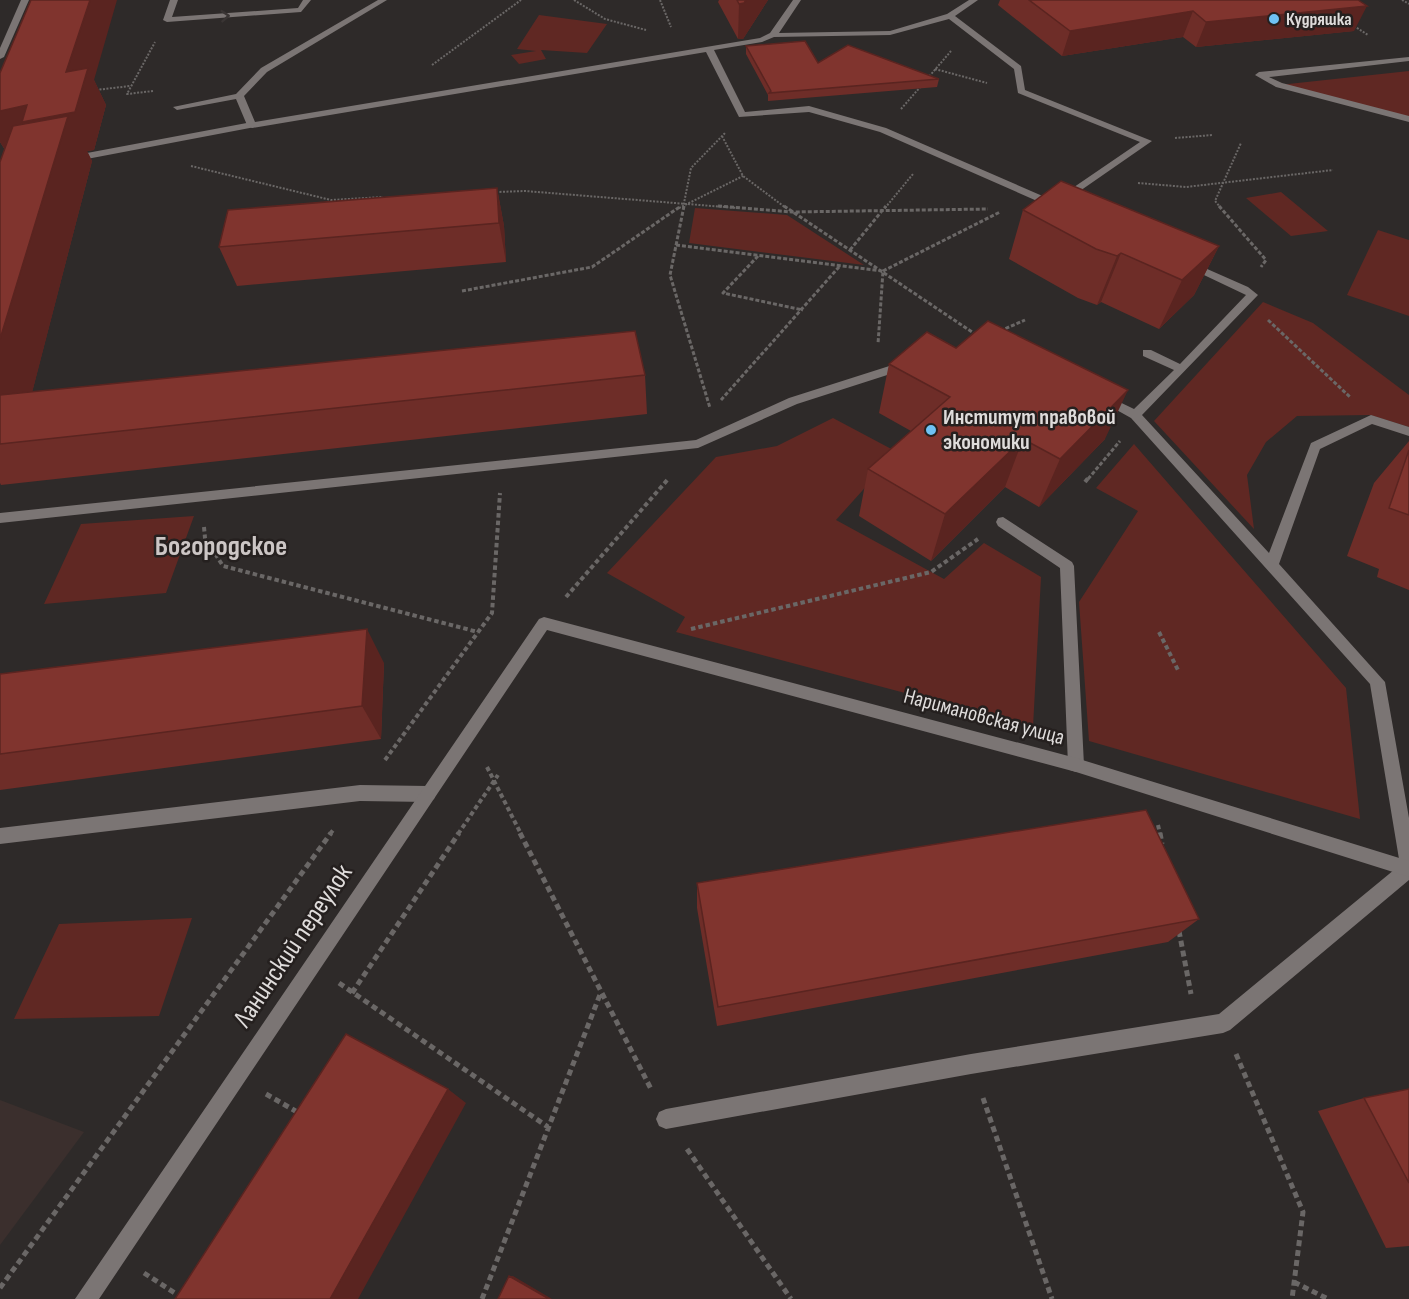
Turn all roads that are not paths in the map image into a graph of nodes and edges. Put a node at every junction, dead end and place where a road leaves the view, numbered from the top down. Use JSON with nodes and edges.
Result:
{"nodes":[{"id":1,"x":25,"y":0,"type":"edge"},
{"id":2,"x":174,"y":0,"type":"edge"},
{"id":3,"x":307,"y":0,"type":"edge"},
{"id":4,"x":383,"y":0,"type":"edge"},
{"id":5,"x":796,"y":0,"type":"edge"},
{"id":6,"x":974,"y":0,"type":"edge"},
{"id":7,"x":950,"y":16,"type":"junction"},
{"id":8,"x":772,"y":35,"type":"junction"},
{"id":9,"x":706,"y":50,"type":"junction"},
{"id":10,"x":0,"y":57,"type":"edge"},
{"id":11,"x":1409,"y":60,"type":"edge"},
{"id":12,"x":239,"y":96,"type":"junction"},
{"id":13,"x":177,"y":107,"type":"dead end"},
{"id":14,"x":1409,"y":119,"type":"edge"},
{"id":15,"x":252,"y":125,"type":"junction"},
{"id":16,"x":57,"y":162,"type":"edge"},
{"id":17,"x":1054,"y":205,"type":"junction"},
{"id":18,"x":1064,"y":210,"type":"edge"},
{"id":19,"x":1180,"y":261,"type":"edge"},
{"id":20,"x":1147,"y":353,"type":"dead end"},
{"id":21,"x":918,"y":360,"type":"edge"},
{"id":22,"x":1182,"y":369,"type":"junction"},
{"id":23,"x":1092,"y":394,"type":"edge"},
{"id":24,"x":1137,"y":417,"type":"junction"},
{"id":25,"x":1409,"y":432,"type":"edge"},
{"id":26,"x":0,"y":518,"type":"edge"},
{"id":27,"x":1003,"y":522,"type":"edge"},
{"id":28,"x":1272,"y":565,"type":"junction"},
{"id":29,"x":544,"y":622,"type":"joint"},
{"id":30,"x":1076,"y":765,"type":"junction"},
{"id":31,"x":428,"y":794,"type":"junction"},
{"id":32,"x":0,"y":836,"type":"edge"},
{"id":33,"x":1409,"y":869,"type":"edge"},
{"id":34,"x":666,"y":1119,"type":"road end"},
{"id":35,"x":86,"y":1299,"type":"edge"}],
"edges":[{"from":1,"to":10,"type":"street"},
{"from":2,"to":3,"type":"street","one_way":true},
{"from":4,"to":12,"type":"street"},
{"from":5,"to":8,"type":"street"},
{"from":6,"to":7,"type":"street"},
{"from":7,"to":8,"type":"street"},
{"from":7,"to":17,"type":"street"},
{"from":8,"to":9,"type":"street"},
{"from":9,"to":15,"type":"street"},
{"from":9,"to":17,"type":"street"},
{"from":11,"to":14,"type":"street"},
{"from":12,"to":13,"type":"street"},
{"from":12,"to":15,"type":"street"},
{"from":15,"to":16,"type":"street"},
{"from":17,"to":18,"type":"street"},
{"from":19,"to":22,"type":"street"},
{"from":20,"to":22,"type":"street"},
{"from":21,"to":26,"type":"street"},
{"from":22,"to":24,"type":"street"},
{"from":23,"to":24,"type":"street"},
{"from":24,"to":28,"type":"street"},
{"from":25,"to":28,"type":"street"},
{"from":27,"to":30,"type":"street"},
{"from":28,"to":33,"type":"street"},
{"from":29,"to":30,"type":"street","name":"Наримановская улица"},
{"from":29,"to":31,"type":"street","name":"Ланинский переулок"},
{"from":30,"to":33,"type":"street","name":"Наримановская улица"},
{"from":31,"to":32,"type":"street"},
{"from":31,"to":35,"type":"street","name":"Ланинский переулок"},
{"from":33,"to":34,"type":"street"}]}
